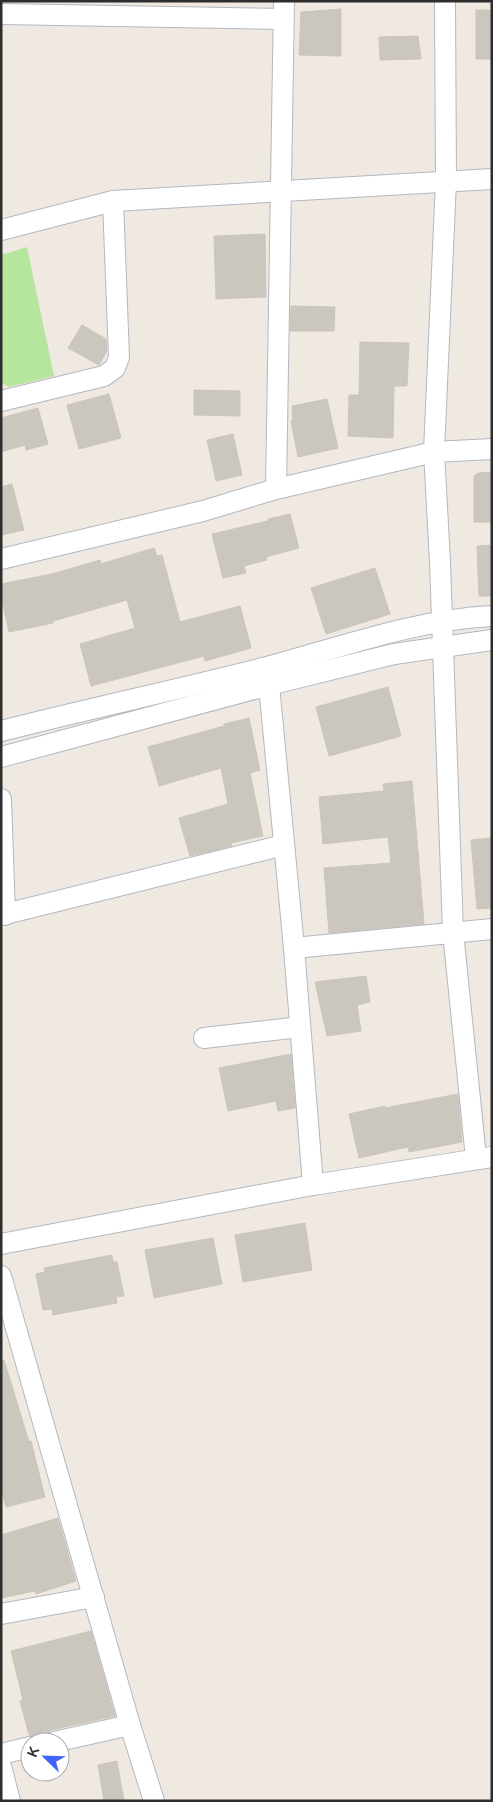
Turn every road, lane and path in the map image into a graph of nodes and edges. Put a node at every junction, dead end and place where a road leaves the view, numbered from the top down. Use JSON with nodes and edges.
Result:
{"nodes":[{"id":1,"x":445,"y":1,"type":"edge"},
{"id":2,"x":284,"y":10,"type":"edge"},
{"id":3,"x":1,"y":14,"type":"edge"},
{"id":4,"x":492,"y":179,"type":"edge"},
{"id":5,"x":446,"y":181,"type":"junction"},
{"id":6,"x":280,"y":192,"type":"junction"},
{"id":7,"x":113,"y":201,"type":"junction"},
{"id":8,"x":1,"y":230,"type":"edge"},
{"id":9,"x":1,"y":401,"type":"edge"},
{"id":10,"x":492,"y":449,"type":"edge"},
{"id":11,"x":434,"y":452,"type":"junction"},
{"id":12,"x":276,"y":489,"type":"junction"},
{"id":13,"x":1,"y":559,"type":"edge"},
{"id":14,"x":492,"y":616,"type":"edge"},
{"id":15,"x":441,"y":621,"type":"junction"},
{"id":16,"x":492,"y":640,"type":"edge"},
{"id":17,"x":443,"y":647,"type":"junction"},
{"id":18,"x":268,"y":685,"type":"junction"},
{"id":19,"x":1,"y":731,"type":"edge"},
{"id":20,"x":1,"y":757,"type":"edge"},
{"id":21,"x":1,"y":799,"type":"edge"},
{"id":22,"x":284,"y":845,"type":"junction"},
{"id":23,"x":3,"y":915,"type":"edge"},
{"id":24,"x":492,"y":929,"type":"edge"},
{"id":25,"x":454,"y":932,"type":"junction"},
{"id":26,"x":294,"y":948,"type":"junction"},
{"id":27,"x":300,"y":1026,"type":"junction"},
{"id":28,"x":204,"y":1038,"type":"dead end"},
{"id":29,"x":484,"y":1158,"type":"edge"},
{"id":30,"x":313,"y":1185,"type":"junction"},
{"id":31,"x":1,"y":1244,"type":"edge"},
{"id":32,"x":1,"y":1276,"type":"edge"},
{"id":33,"x":9,"y":1330,"type":"edge"},
{"id":34,"x":94,"y":1597,"type":"junction"},
{"id":35,"x":1,"y":1614,"type":"edge"},
{"id":36,"x":130,"y":1725,"type":"junction"},
{"id":37,"x":70,"y":1738,"type":"edge"},
{"id":38,"x":20,"y":1749,"type":"edge"},
{"id":39,"x":1,"y":1754,"type":"edge"},
{"id":40,"x":1,"y":1766,"type":"edge"},
{"id":41,"x":10,"y":1801,"type":"edge"},
{"id":42,"x":154,"y":1801,"type":"edge"}],
"edges":[{"from":1,"to":5,"type":"street"},
{"from":2,"to":3,"type":"street"},
{"from":2,"to":6,"type":"street"},
{"from":4,"to":5,"type":"street"},
{"from":5,"to":6,"type":"street"},
{"from":5,"to":11,"type":"street"},
{"from":6,"to":7,"type":"street"},
{"from":6,"to":12,"type":"street"},
{"from":7,"to":8,"type":"street"},
{"from":7,"to":9,"type":"street"},
{"from":10,"to":11,"type":"street"},
{"from":11,"to":12,"type":"street"},
{"from":11,"to":15,"type":"street"},
{"from":12,"to":13,"type":"street"},
{"from":14,"to":15,"type":"street"},
{"from":15,"to":17,"type":"street"},
{"from":15,"to":19,"type":"street"},
{"from":16,"to":17,"type":"street"},
{"from":17,"to":18,"type":"street"},
{"from":17,"to":25,"type":"street"},
{"from":18,"to":20,"type":"street"},
{"from":18,"to":22,"type":"street"},
{"from":21,"to":23,"type":"street"},
{"from":22,"to":23,"type":"street"},
{"from":22,"to":26,"type":"street"},
{"from":24,"to":25,"type":"street"},
{"from":25,"to":26,"type":"street"},
{"from":25,"to":29,"type":"street"},
{"from":26,"to":27,"type":"street"},
{"from":27,"to":28,"type":"street"},
{"from":27,"to":30,"type":"street"},
{"from":29,"to":30,"type":"street"},
{"from":30,"to":31,"type":"street"},
{"from":32,"to":33,"type":"street"},
{"from":33,"to":34,"type":"street"},
{"from":34,"to":35,"type":"street"},
{"from":34,"to":36,"type":"street"},
{"from":36,"to":37,"type":"street"},
{"from":36,"to":42,"type":"street"},
{"from":38,"to":39,"type":"street"},
{"from":40,"to":41,"type":"street"}]}
